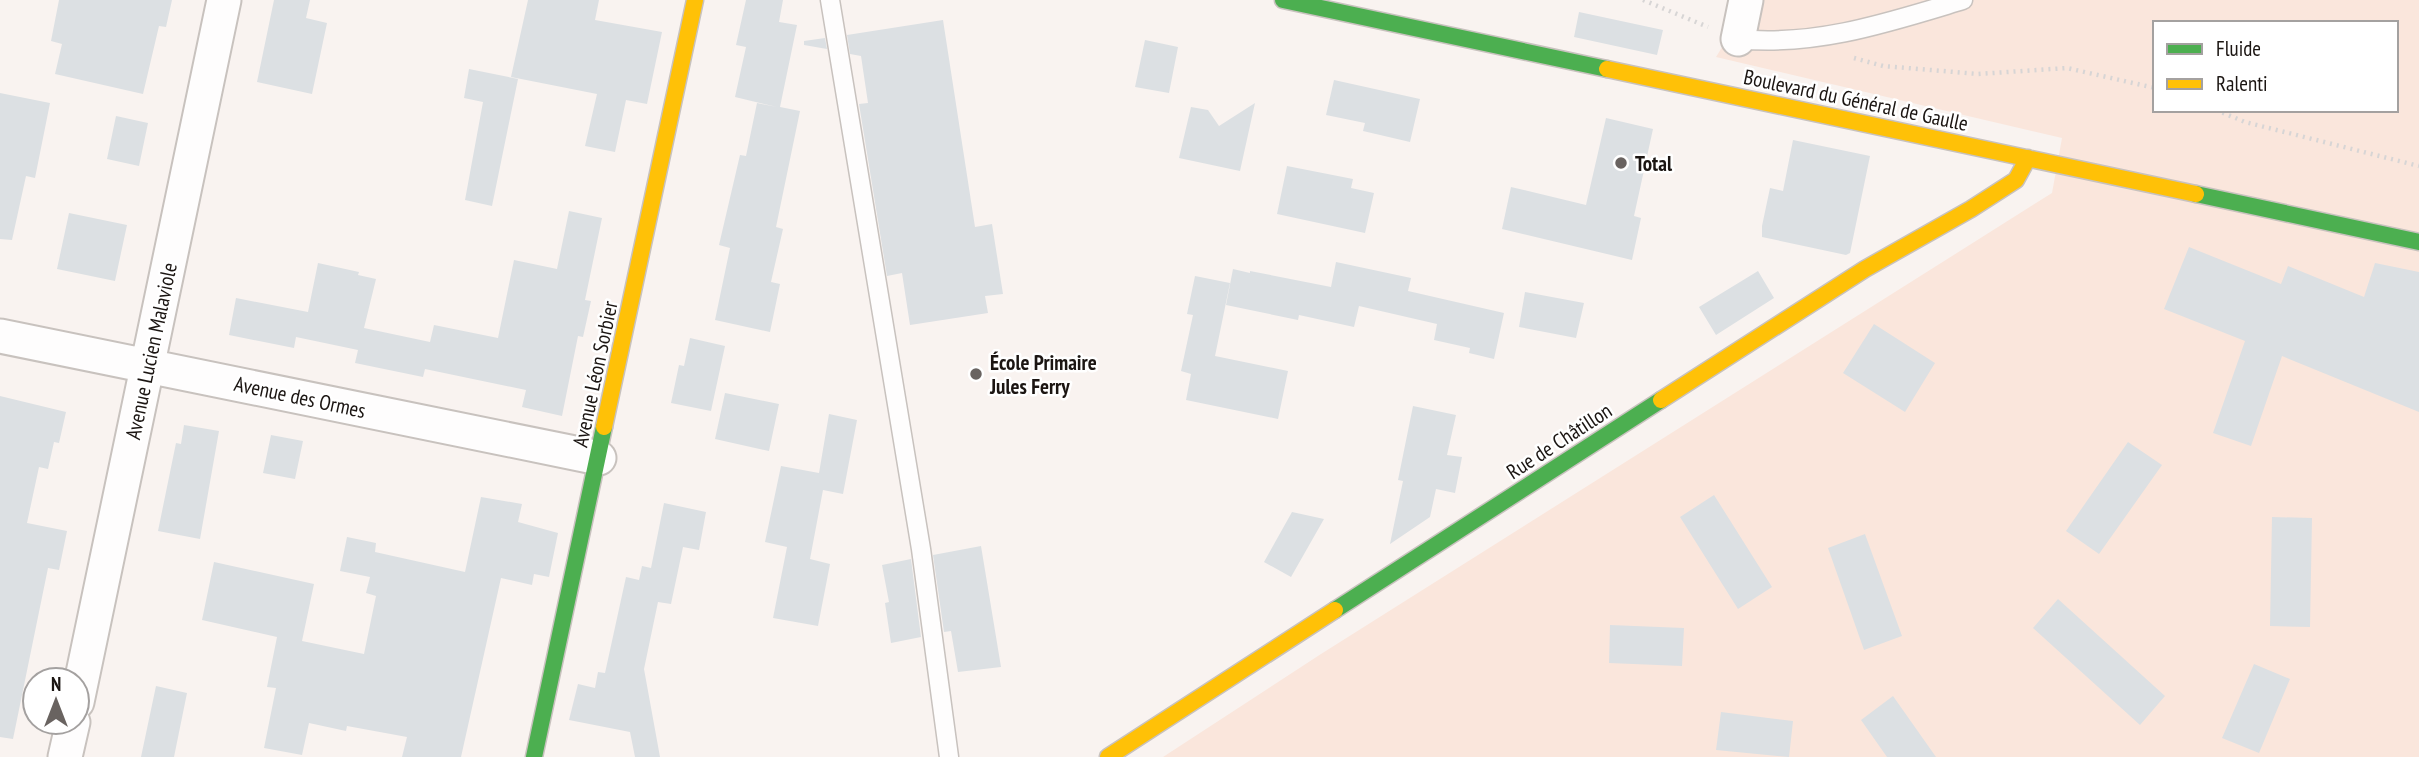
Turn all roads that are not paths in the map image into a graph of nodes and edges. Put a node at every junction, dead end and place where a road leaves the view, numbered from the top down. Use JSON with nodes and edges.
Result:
{"nodes":[{"id":1,"x":224,"y":0,"type":"edge"},
{"id":2,"x":695,"y":0,"type":"edge"},
{"id":3,"x":830,"y":0,"type":"edge"},
{"id":4,"x":1283,"y":0,"type":"edge"},
{"id":5,"x":1746,"y":0,"type":"edge"},
{"id":6,"x":1964,"y":0,"type":"edge"},
{"id":7,"x":1738,"y":39,"type":"joint"},
{"id":8,"x":2028,"y":158,"type":"junction"},
{"id":9,"x":2419,"y":242,"type":"edge"},
{"id":10,"x":0,"y":336,"type":"edge"},
{"id":11,"x":148,"y":366,"type":"junction"},
{"id":12,"x":599,"y":458,"type":"junction"},
{"id":13,"x":85,"y":666,"type":"edge"},
{"id":14,"x":70,"y":736,"type":"edge"},
{"id":15,"x":65,"y":757,"type":"edge"},
{"id":16,"x":534,"y":757,"type":"edge"},
{"id":17,"x":949,"y":757,"type":"edge"},
{"id":18,"x":1108,"y":757,"type":"edge"}],
"edges":[{"from":1,"to":11,"type":"street","name":"Avenue Lucien Malaviole"},
{"from":2,"to":12,"type":"street","name":"Avenue Léon Sorbier"},
{"from":3,"to":17,"type":"lane"},
{"from":4,"to":8,"type":"street","name":"Boulevard du Général de Gaulle"},
{"from":5,"to":7,"type":"street"},
{"from":6,"to":7,"type":"lane"},
{"from":8,"to":9,"type":"street","name":"Boulevard du Général de Gaulle"},
{"from":8,"to":18,"type":"street","name":"Rue de Châtillon"},
{"from":10,"to":11,"type":"street","name":"Avenue des Ormes"},
{"from":11,"to":12,"type":"street","name":"Avenue des Ormes"},
{"from":11,"to":13,"type":"street","name":"Avenue Lucien Malaviole"},
{"from":12,"to":16,"type":"street","name":"Avenue Léon Sorbier"},
{"from":14,"to":15,"type":"street"}]}
